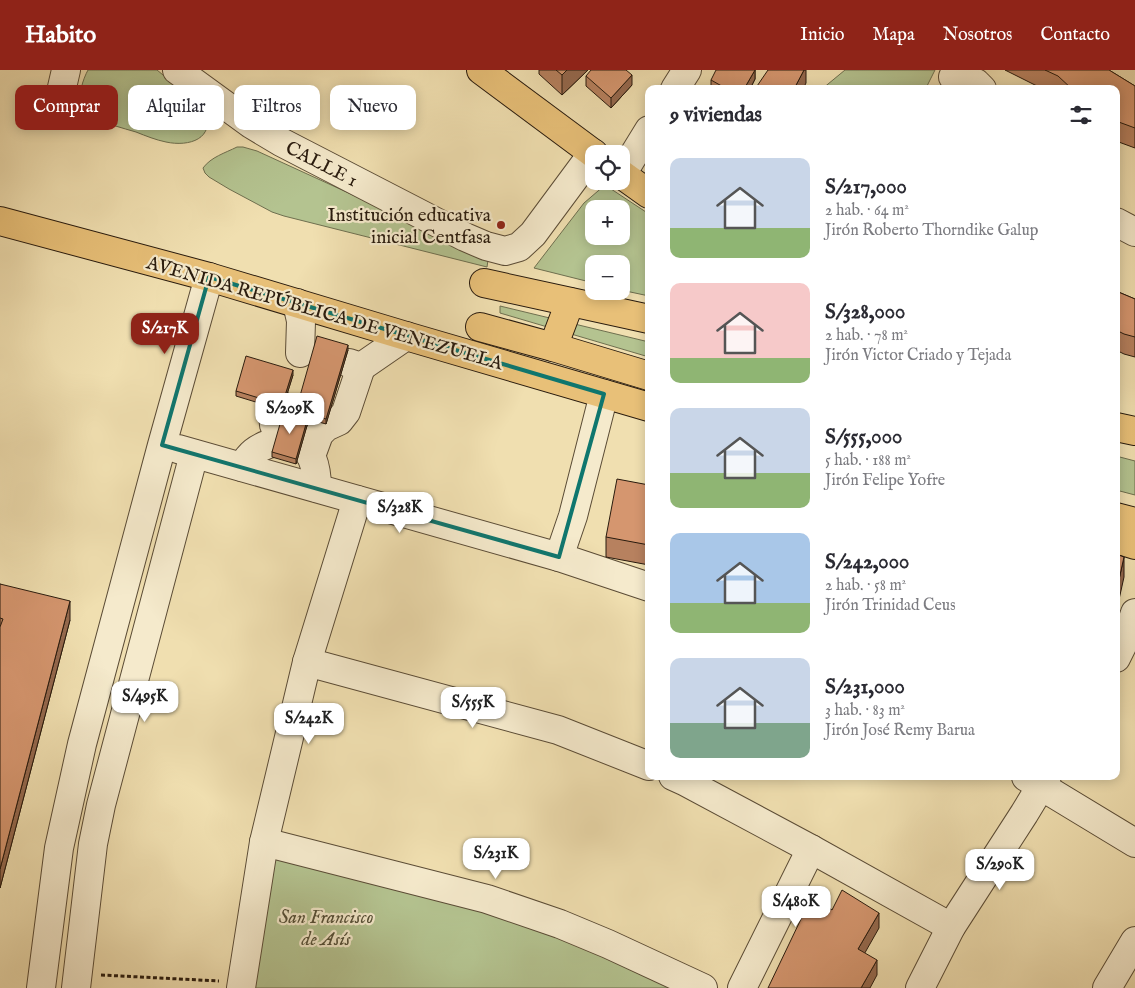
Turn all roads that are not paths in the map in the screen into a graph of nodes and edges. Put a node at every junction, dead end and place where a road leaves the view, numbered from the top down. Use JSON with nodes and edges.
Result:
{"nodes":[{"id":1,"x":66,"y":70,"type":"edge"},
{"id":2,"x":177,"y":70,"type":"edge"},
{"id":3,"x":481,"y":70,"type":"edge"},
{"id":4,"x":687,"y":70,"type":"edge"},
{"id":5,"x":953,"y":76,"type":"dead end"},
{"id":6,"x":63,"y":85,"type":"edge"},
{"id":7,"x":678,"y":85,"type":"edge"},
{"id":8,"x":978,"y":85,"type":"edge"},
{"id":9,"x":645,"y":137,"type":"edge"},
{"id":10,"x":585,"y":148,"type":"edge"},
{"id":11,"x":630,"y":161,"type":"edge"},
{"id":12,"x":585,"y":165,"type":"edge"},
{"id":13,"x":630,"y":180,"type":"edge"},
{"id":14,"x":645,"y":191,"type":"edge"},
{"id":15,"x":0,"y":221,"type":"edge"},
{"id":16,"x":1120,"y":224,"type":"edge"},
{"id":17,"x":1135,"y":232,"type":"edge"},
{"id":18,"x":209,"y":277,"type":"junction"},
{"id":19,"x":484,"y":283,"type":"dead end"},
{"id":20,"x":570,"y":302,"type":"junction"},
{"id":21,"x":297,"y":303,"type":"junction"},
{"id":22,"x":645,"y":318,"type":"edge"},
{"id":23,"x":480,"y":327,"type":"dead end"},
{"id":24,"x":406,"y":336,"type":"junction"},
{"id":25,"x":553,"y":347,"type":"junction"},
{"id":26,"x":303,"y":360,"type":"dead end"},
{"id":27,"x":645,"y":375,"type":"edge"},
{"id":28,"x":645,"y":377,"type":"edge"},
{"id":29,"x":604,"y":394,"type":"junction"},
{"id":30,"x":278,"y":403,"type":"edge"},
{"id":31,"x":645,"y":406,"type":"edge"},
{"id":32,"x":1120,"y":428,"type":"edge"},
{"id":33,"x":1135,"y":431,"type":"edge"},
{"id":34,"x":286,"y":441,"type":"junction"},
{"id":35,"x":162,"y":445,"type":"junction"},
{"id":36,"x":194,"y":454,"type":"junction"},
{"id":37,"x":311,"y":456,"type":"junction"},
{"id":38,"x":242,"y":467,"type":"junction"},
{"id":39,"x":318,"y":488,"type":"junction"},
{"id":40,"x":357,"y":500,"type":"junction"},
{"id":41,"x":1120,"y":500,"type":"edge"},
{"id":42,"x":1135,"y":504,"type":"edge"},
{"id":43,"x":1120,"y":518,"type":"edge"},
{"id":44,"x":1135,"y":522,"type":"edge"},
{"id":45,"x":1120,"y":540,"type":"edge"},
{"id":46,"x":1135,"y":545,"type":"edge"},
{"id":47,"x":559,"y":557,"type":"junction"},
{"id":48,"x":645,"y":586,"type":"edge"},
{"id":49,"x":1135,"y":613,"type":"edge"},
{"id":50,"x":1120,"y":650,"type":"edge"},
{"id":51,"x":306,"y":662,"type":"junction"},
{"id":52,"x":645,"y":764,"type":"edge"},
{"id":53,"x":682,"y":780,"type":"edge"},
{"id":54,"x":1037,"y":780,"type":"edge"},
{"id":55,"x":1039,"y":780,"type":"edge"},
{"id":56,"x":264,"y":842,"type":"junction"},
{"id":57,"x":1135,"y":843,"type":"edge"},
{"id":58,"x":810,"y":849,"type":"junction"},
{"id":59,"x":951,"y":927,"type":"junction"},
{"id":60,"x":1135,"y":941,"type":"edge"},
{"id":61,"x":42,"y":980,"type":"edge"},
{"id":62,"x":77,"y":981,"type":"edge"},
{"id":63,"x":230,"y":984,"type":"edge"},
{"id":64,"x":703,"y":988,"type":"edge"},
{"id":65,"x":742,"y":988,"type":"edge"},
{"id":66,"x":920,"y":988,"type":"edge"},
{"id":67,"x":1107,"y":988,"type":"edge"}],
"edges":[{"from":1,"to":6,"type":"street"},
{"from":2,"to":12,"type":"street","name":"CALLE 1"},
{"from":3,"to":10,"type":"main road"},
{"from":4,"to":7,"type":"street"},
{"from":5,"to":8,"type":"street"},
{"from":9,"to":11,"type":"street"},
{"from":13,"to":14,"type":"main road"},
{"from":15,"to":18,"type":"main road","name":"AVENIDA REPÚBLICA DE VENEZUELA"},
{"from":16,"to":17,"type":"street"},
{"from":18,"to":21,"type":"main road","name":"AVENIDA REPÚBLICA DE VENEZUELA"},
{"from":18,"to":35,"type":"street"},
{"from":19,"to":20,"type":"main road"},
{"from":20,"to":22,"type":"main road"},
{"from":20,"to":25,"type":"main road"},
{"from":21,"to":24,"type":"main road","name":"AVENIDA REPÚBLICA DE VENEZUELA"},
{"from":21,"to":26,"type":"street"},
{"from":23,"to":25,"type":"main road","name":"AVENIDA REPÚBLICA DE VENEZUELA"},
{"from":24,"to":29,"type":"main road","name":"AVENIDA REPÚBLICA DE VENEZUELA"},
{"from":24,"to":37,"type":"street"},
{"from":25,"to":27,"type":"main road","name":"AVENIDA REPÚBLICA DE VENEZUELA"},
{"from":28,"to":29,"type":"main road"},
{"from":29,"to":31,"type":"main road","name":"AVENIDA REPÚBLICA DE VENEZUELA"},
{"from":29,"to":47,"type":"street"},
{"from":30,"to":34,"type":"street"},
{"from":32,"to":33,"type":"main road"},
{"from":34,"to":37,"type":"street"},
{"from":34,"to":38,"type":"street"},
{"from":35,"to":36,"type":"street"},
{"from":35,"to":61,"type":"street"},
{"from":36,"to":38,"type":"street"},
{"from":36,"to":62,"type":"street"},
{"from":37,"to":39,"type":"street"},
{"from":38,"to":39,"type":"street"},
{"from":39,"to":40,"type":"street"},
{"from":40,"to":47,"type":"street"},
{"from":40,"to":51,"type":"street"},
{"from":41,"to":42,"type":"main road"},
{"from":43,"to":44,"type":"main road"},
{"from":45,"to":46,"type":"main road"},
{"from":47,"to":48,"type":"street"},
{"from":49,"to":50,"type":"street"},
{"from":51,"to":52,"type":"street"},
{"from":51,"to":56,"type":"street"},
{"from":53,"to":58,"type":"street"},
{"from":54,"to":59,"type":"street"},
{"from":55,"to":57,"type":"street"},
{"from":56,"to":63,"type":"street"},
{"from":56,"to":64,"type":"street"},
{"from":58,"to":59,"type":"street"},
{"from":58,"to":65,"type":"street"},
{"from":59,"to":66,"type":"street"},
{"from":60,"to":67,"type":"street"},
{"from":61,"to":62,"type":"street"}]}
